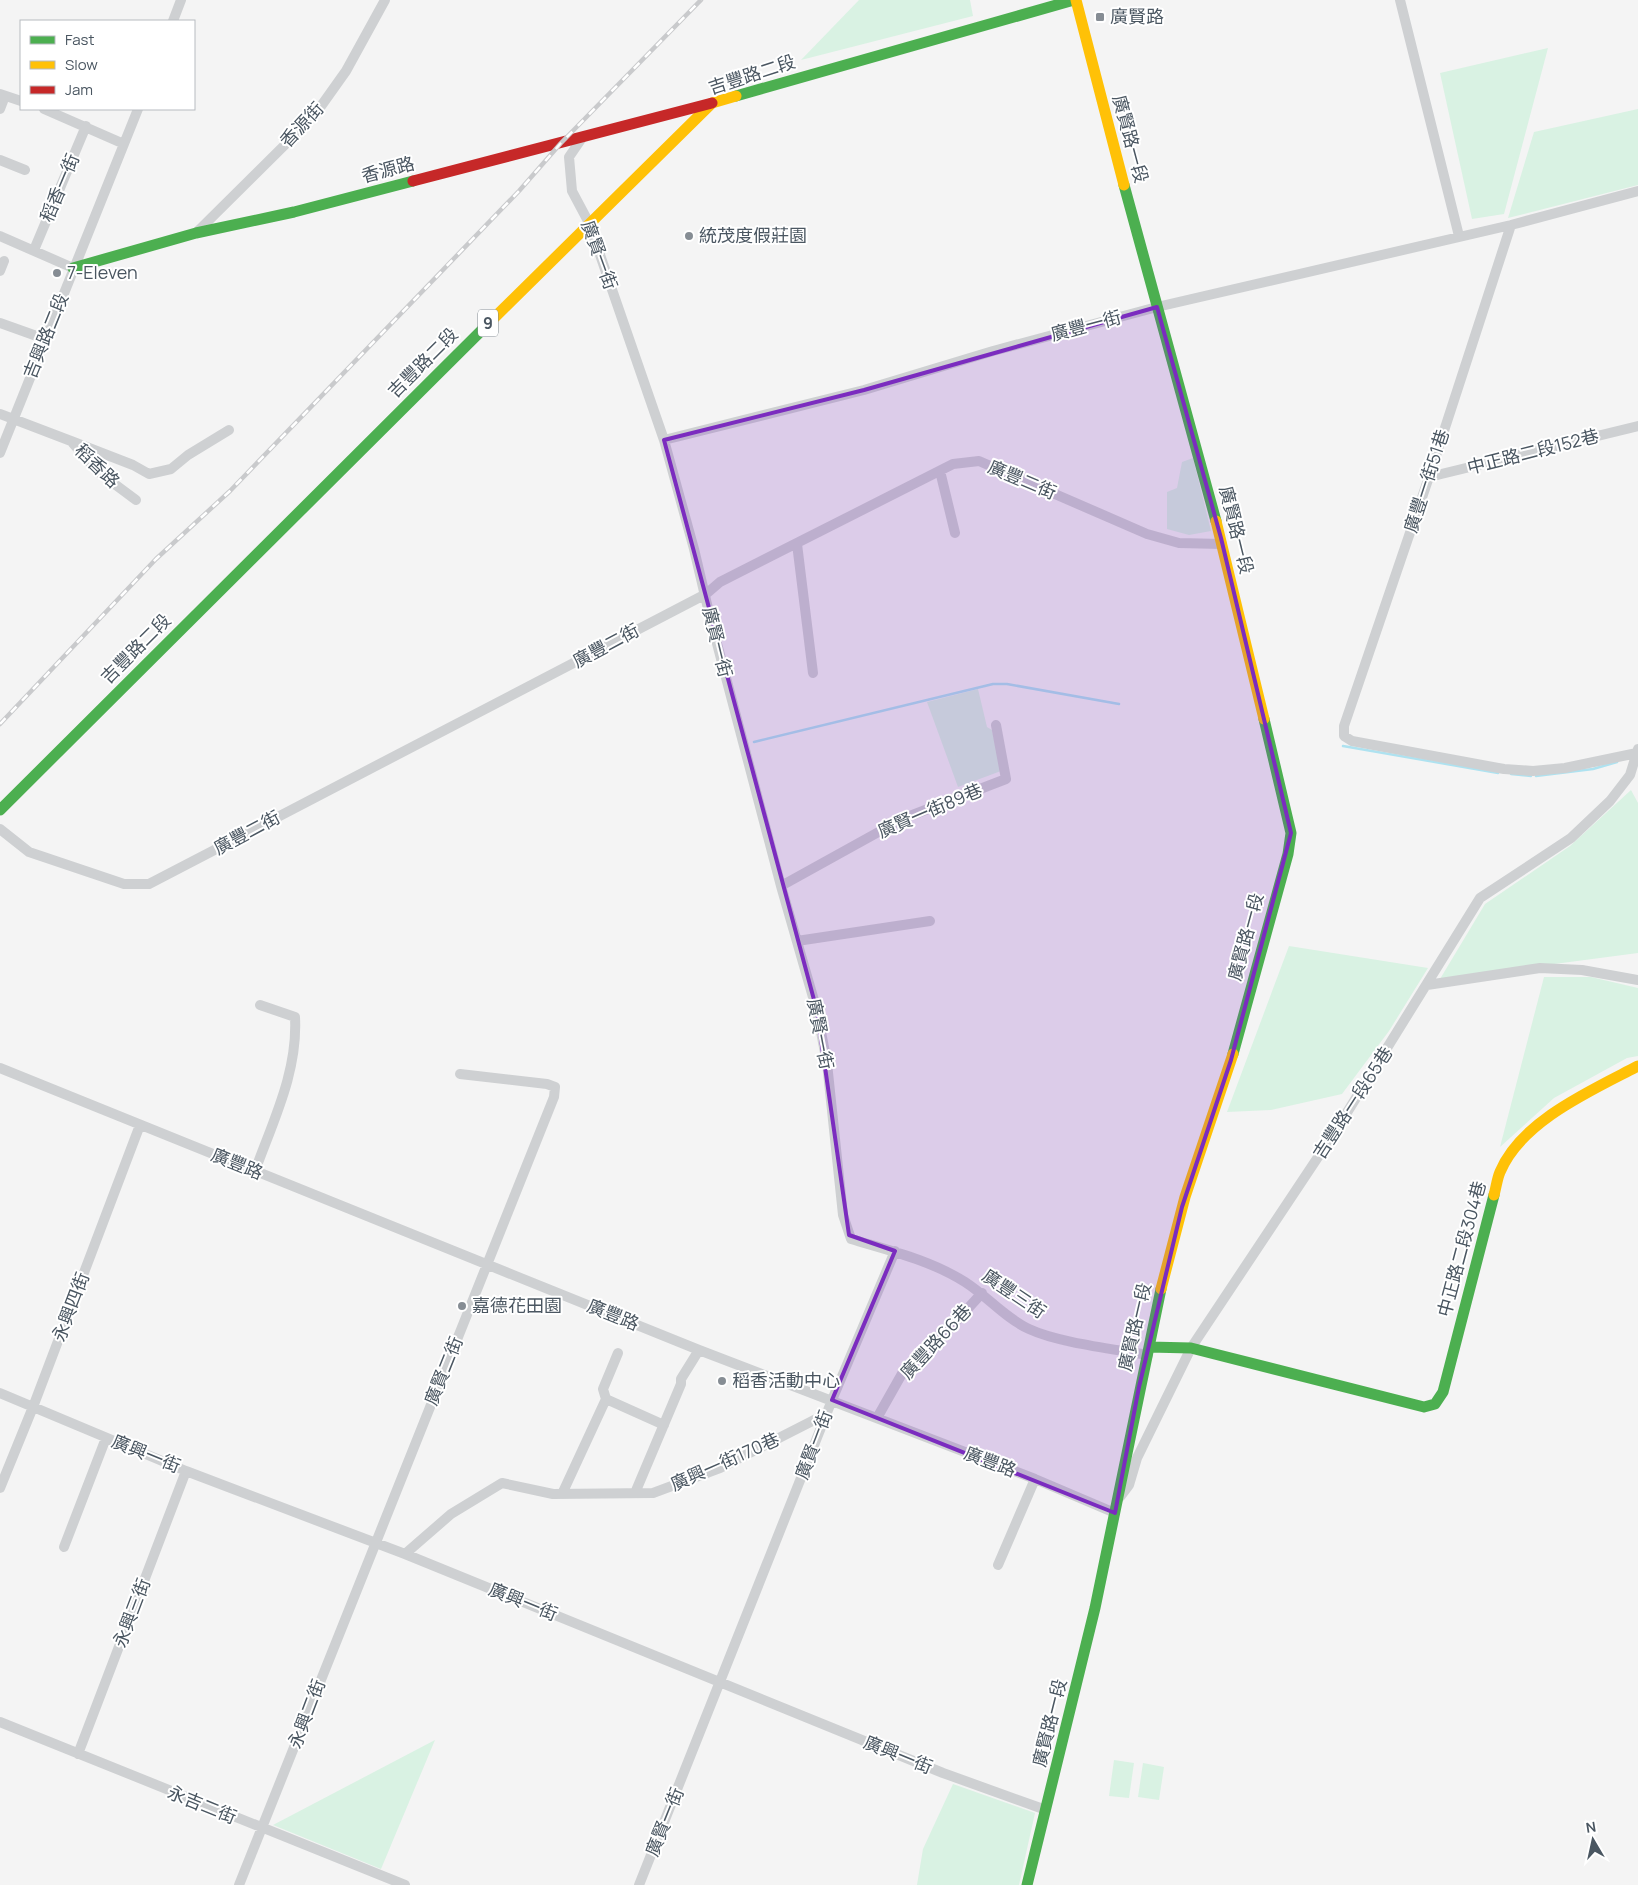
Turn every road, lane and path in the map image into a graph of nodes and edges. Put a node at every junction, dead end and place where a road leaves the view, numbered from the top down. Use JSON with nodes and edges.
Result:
{"nodes":[{"id":1,"x":181,"y":0,"type":"edge"},
{"id":2,"x":385,"y":0,"type":"edge"},
{"id":3,"x":1075,"y":0,"type":"edge"},
{"id":4,"x":1400,"y":0,"type":"edge"},
{"id":5,"x":172,"y":20,"type":"edge"},
{"id":6,"x":2,"y":95,"type":"edge"},
{"id":7,"x":20,"y":101,"type":"edge"},
{"id":8,"x":712,"y":103,"type":"junction"},
{"id":9,"x":0,"y":109,"type":"edge"},
{"id":10,"x":46,"y":110,"type":"edge"},
{"id":11,"x":138,"y":110,"type":"edge"},
{"id":12,"x":86,"y":126,"type":"junction"},
{"id":13,"x":582,"y":138,"type":"junction"},
{"id":14,"x":124,"y":144,"type":"junction"},
{"id":15,"x":0,"y":160,"type":"edge"},
{"id":16,"x":25,"y":170,"type":"dead end"},
{"id":17,"x":1638,"y":192,"type":"edge"},
{"id":18,"x":589,"y":223,"type":"junction"},
{"id":19,"x":1511,"y":225,"type":"junction"},
{"id":20,"x":196,"y":233,"type":"junction"},
{"id":21,"x":0,"y":236,"type":"edge"},
{"id":22,"x":1459,"y":236,"type":"junction"},
{"id":23,"x":34,"y":250,"type":"junction"},
{"id":24,"x":72,"y":268,"type":"junction"},
{"id":25,"x":1158,"y":307,"type":"junction"},
{"id":26,"x":0,"y":323,"type":"edge"},
{"id":27,"x":45,"y":339,"type":"junction"},
{"id":28,"x":0,"y":414,"type":"edge"},
{"id":29,"x":13,"y":419,"type":"junction"},
{"id":30,"x":1638,"y":426,"type":"edge"},
{"id":31,"x":229,"y":430,"type":"dead end"},
{"id":32,"x":664,"y":440,"type":"junction"},
{"id":33,"x":72,"y":441,"type":"junction"},
{"id":34,"x":0,"y":452,"type":"edge"},
{"id":35,"x":940,"y":471,"type":"junction"},
{"id":36,"x":1429,"y":477,"type":"junction"},
{"id":37,"x":136,"y":500,"type":"dead end"},
{"id":38,"x":955,"y":533,"type":"dead end"},
{"id":39,"x":797,"y":544,"type":"junction"},
{"id":40,"x":1222,"y":544,"type":"junction"},
{"id":41,"x":706,"y":594,"type":"junction"},
{"id":42,"x":813,"y":673,"type":"dead end"},
{"id":43,"x":996,"y":725,"type":"dead end"},
{"id":44,"x":1637,"y":751,"type":"edge"},
{"id":45,"x":0,"y":810,"type":"edge"},
{"id":46,"x":0,"y":828,"type":"edge"},
{"id":47,"x":781,"y":886,"type":"junction"},
{"id":48,"x":930,"y":921,"type":"dead end"},
{"id":49,"x":797,"y":942,"type":"junction"},
{"id":50,"x":1638,"y":980,"type":"edge"},
{"id":51,"x":1427,"y":985,"type":"junction"},
{"id":52,"x":260,"y":1006,"type":"dead end"},
{"id":53,"x":1638,"y":1066,"type":"edge"},
{"id":54,"x":0,"y":1068,"type":"edge"},
{"id":55,"x":460,"y":1074,"type":"dead end"},
{"id":56,"x":140,"y":1125,"type":"junction"},
{"id":57,"x":255,"y":1171,"type":"junction"},
{"id":58,"x":896,"y":1251,"type":"junction"},
{"id":59,"x":487,"y":1264,"type":"junction"},
{"id":60,"x":982,"y":1293,"type":"junction"},
{"id":61,"x":1191,"y":1348,"type":"junction"},
{"id":62,"x":699,"y":1350,"type":"junction"},
{"id":63,"x":1149,"y":1351,"type":"junction"},
{"id":64,"x":618,"y":1353,"type":"dead end"},
{"id":65,"x":1334,"y":1385,"type":"joint"},
{"id":66,"x":0,"y":1393,"type":"edge"},
{"id":67,"x":606,"y":1399,"type":"junction"},
{"id":68,"x":832,"y":1400,"type":"junction"},
{"id":69,"x":33,"y":1407,"type":"junction"},
{"id":70,"x":826,"y":1414,"type":"junction"},
{"id":71,"x":877,"y":1418,"type":"junction"},
{"id":72,"x":664,"y":1425,"type":"junction"},
{"id":73,"x":106,"y":1438,"type":"junction"},
{"id":74,"x":186,"y":1471,"type":"junction"},
{"id":75,"x":1035,"y":1478,"type":"junction"},
{"id":76,"x":0,"y":1488,"type":"edge"},
{"id":77,"x":562,"y":1494,"type":"junction"},
{"id":78,"x":635,"y":1494,"type":"junction"},
{"id":79,"x":1118,"y":1500,"type":"junction"},
{"id":80,"x":1116,"y":1513,"type":"junction"},
{"id":81,"x":375,"y":1543,"type":"junction"},
{"id":82,"x":64,"y":1547,"type":"dead end"},
{"id":83,"x":405,"y":1554,"type":"junction"},
{"id":84,"x":998,"y":1565,"type":"dead end"},
{"id":85,"x":721,"y":1683,"type":"junction"},
{"id":86,"x":0,"y":1722,"type":"edge"},
{"id":87,"x":78,"y":1754,"type":"junction"},
{"id":88,"x":1046,"y":1810,"type":"junction"},
{"id":89,"x":262,"y":1829,"type":"junction"},
{"id":90,"x":239,"y":1885,"type":"edge"},
{"id":91,"x":405,"y":1885,"type":"edge"},
{"id":92,"x":639,"y":1885,"type":"edge"},
{"id":93,"x":1027,"y":1885,"type":"edge"}],
"edges":[{"from":1,"to":5,"type":"street"},
{"from":2,"to":20,"type":"street","name":"香源街"},
{"from":3,"to":8,"type":"street","name":"吉豐路二段","number":"9"},
{"from":3,"to":25,"type":"street","name":"廣賢路一段"},
{"from":4,"to":22,"type":"street"},
{"from":6,"to":7,"type":"street"},
{"from":6,"to":9,"type":"street"},
{"from":8,"to":13,"type":"street","name":"香源路"},
{"from":8,"to":18,"type":"street","name":"吉豐路二段","number":"9"},
{"from":10,"to":12,"type":"street"},
{"from":11,"to":14,"type":"street","name":"吉興路二段"},
{"from":12,"to":14,"type":"street"},
{"from":12,"to":23,"type":"street","name":"稻香一街"},
{"from":13,"to":18,"type":"street","name":"廣賢一街"},
{"from":13,"to":20,"type":"street","name":"香源路"},
{"from":14,"to":24,"type":"street","name":"吉興路二段"},
{"from":15,"to":16,"type":"street"},
{"from":17,"to":19,"type":"street","name":"廣豐一街"},
{"from":18,"to":32,"type":"street","name":"廣賢一街"},
{"from":18,"to":45,"type":"street","name":"吉豐路二段","number":"9"},
{"from":19,"to":22,"type":"street","name":"廣豐一街"},
{"from":19,"to":36,"type":"street","name":"廣豐一街51巷"},
{"from":20,"to":24,"type":"street","name":"香源路"},
{"from":21,"to":23,"type":"street"},
{"from":22,"to":25,"type":"street","name":"廣豐一街"},
{"from":23,"to":24,"type":"street"},
{"from":24,"to":27,"type":"street","name":"吉興路二段"},
{"from":25,"to":32,"type":"street","name":"廣豐一街"},
{"from":25,"to":40,"type":"street","name":"廣賢路一段"},
{"from":26,"to":27,"type":"street"},
{"from":27,"to":29,"type":"street","name":"吉興路二段"},
{"from":28,"to":29,"type":"street","name":"稻香路"},
{"from":29,"to":33,"type":"street","name":"稻香路"},
{"from":29,"to":34,"type":"street","name":"吉興路二段"},
{"from":30,"to":36,"type":"street","name":"中正路二段152巷"},
{"from":31,"to":33,"type":"street"},
{"from":32,"to":41,"type":"street","name":"廣賢一街"},
{"from":33,"to":37,"type":"street","name":"稻香路"},
{"from":35,"to":38,"type":"street"},
{"from":35,"to":39,"type":"street","name":"廣豐二街"},
{"from":35,"to":40,"type":"street","name":"廣豐二街"},
{"from":36,"to":44,"type":"street","name":"廣豐一街51巷"},
{"from":39,"to":41,"type":"street","name":"廣豐二街"},
{"from":39,"to":42,"type":"street"},
{"from":40,"to":63,"type":"street","name":"廣賢路一段"},
{"from":41,"to":46,"type":"street","name":"廣豐二街"},
{"from":41,"to":47,"type":"street","name":"廣賢一街"},
{"from":43,"to":47,"type":"street","name":"廣賢一街89巷"},
{"from":44,"to":51,"type":"street","name":"吉豐路一段65巷"},
{"from":47,"to":49,"type":"street","name":"廣賢一街"},
{"from":48,"to":49,"type":"street"},
{"from":49,"to":58,"type":"street","name":"廣賢一街"},
{"from":50,"to":51,"type":"street"},
{"from":51,"to":61,"type":"street","name":"吉豐路一段65巷"},
{"from":52,"to":57,"type":"street"},
{"from":53,"to":65,"type":"street","name":"中正路二段304巷"},
{"from":54,"to":56,"type":"street","name":"廣豐路"},
{"from":55,"to":59,"type":"street","name":"廣賢二街"},
{"from":56,"to":57,"type":"street","name":"廣豐路"},
{"from":56,"to":69,"type":"street","name":"永興四街"},
{"from":57,"to":59,"type":"street","name":"廣豐路"},
{"from":58,"to":60,"type":"street","name":"廣豐三街"},
{"from":58,"to":68,"type":"street","name":"廣賢一街"},
{"from":59,"to":62,"type":"street","name":"廣豐路"},
{"from":59,"to":81,"type":"street","name":"廣賢二街"},
{"from":60,"to":63,"type":"street","name":"廣豐三街"},
{"from":60,"to":71,"type":"street","name":"廣豐路66巷"},
{"from":61,"to":63,"type":"street","name":"廣豐三街"},
{"from":61,"to":65,"type":"street","name":"廣豐三街"},
{"from":61,"to":79,"type":"street","name":"吉豐路一段65巷"},
{"from":62,"to":68,"type":"street","name":"廣豐路"},
{"from":62,"to":72,"type":"street"},
{"from":63,"to":79,"type":"street","name":"廣賢路一段"},
{"from":64,"to":67,"type":"street"},
{"from":66,"to":69,"type":"street","name":"廣興一街"},
{"from":67,"to":72,"type":"street"},
{"from":67,"to":77,"type":"street"},
{"from":68,"to":70,"type":"street","name":"廣賢一街"},
{"from":68,"to":71,"type":"street","name":"廣豐路"},
{"from":69,"to":73,"type":"street","name":"廣興一街"},
{"from":69,"to":76,"type":"street","name":"永興四街"},
{"from":70,"to":78,"type":"street","name":"廣興一街170巷"},
{"from":70,"to":85,"type":"street","name":"廣賢一街"},
{"from":71,"to":75,"type":"street","name":"廣豐路"},
{"from":72,"to":78,"type":"street"},
{"from":73,"to":74,"type":"street","name":"廣興一街"},
{"from":73,"to":82,"type":"street"},
{"from":74,"to":81,"type":"street","name":"廣興一街"},
{"from":74,"to":87,"type":"street","name":"永興三街"},
{"from":75,"to":80,"type":"street","name":"廣豐路"},
{"from":75,"to":84,"type":"street"},
{"from":77,"to":78,"type":"street","name":"廣興一街170巷"},
{"from":77,"to":83,"type":"street","name":"廣興一街170巷"},
{"from":79,"to":80,"type":"street","name":"廣賢路一段"},
{"from":80,"to":88,"type":"street","name":"廣賢路一段"},
{"from":81,"to":83,"type":"street","name":"廣興一街"},
{"from":81,"to":89,"type":"street","name":"永興二街"},
{"from":83,"to":85,"type":"street","name":"廣興一街"},
{"from":85,"to":88,"type":"street","name":"廣興一街"},
{"from":85,"to":92,"type":"street","name":"廣賢一街"},
{"from":86,"to":87,"type":"street","name":"永吉二街"},
{"from":87,"to":89,"type":"street","name":"永吉二街"},
{"from":88,"to":93,"type":"street","name":"廣賢路一段"},
{"from":89,"to":90,"type":"street","name":"永興二街"},
{"from":89,"to":91,"type":"street","name":"永吉二街"}]}
